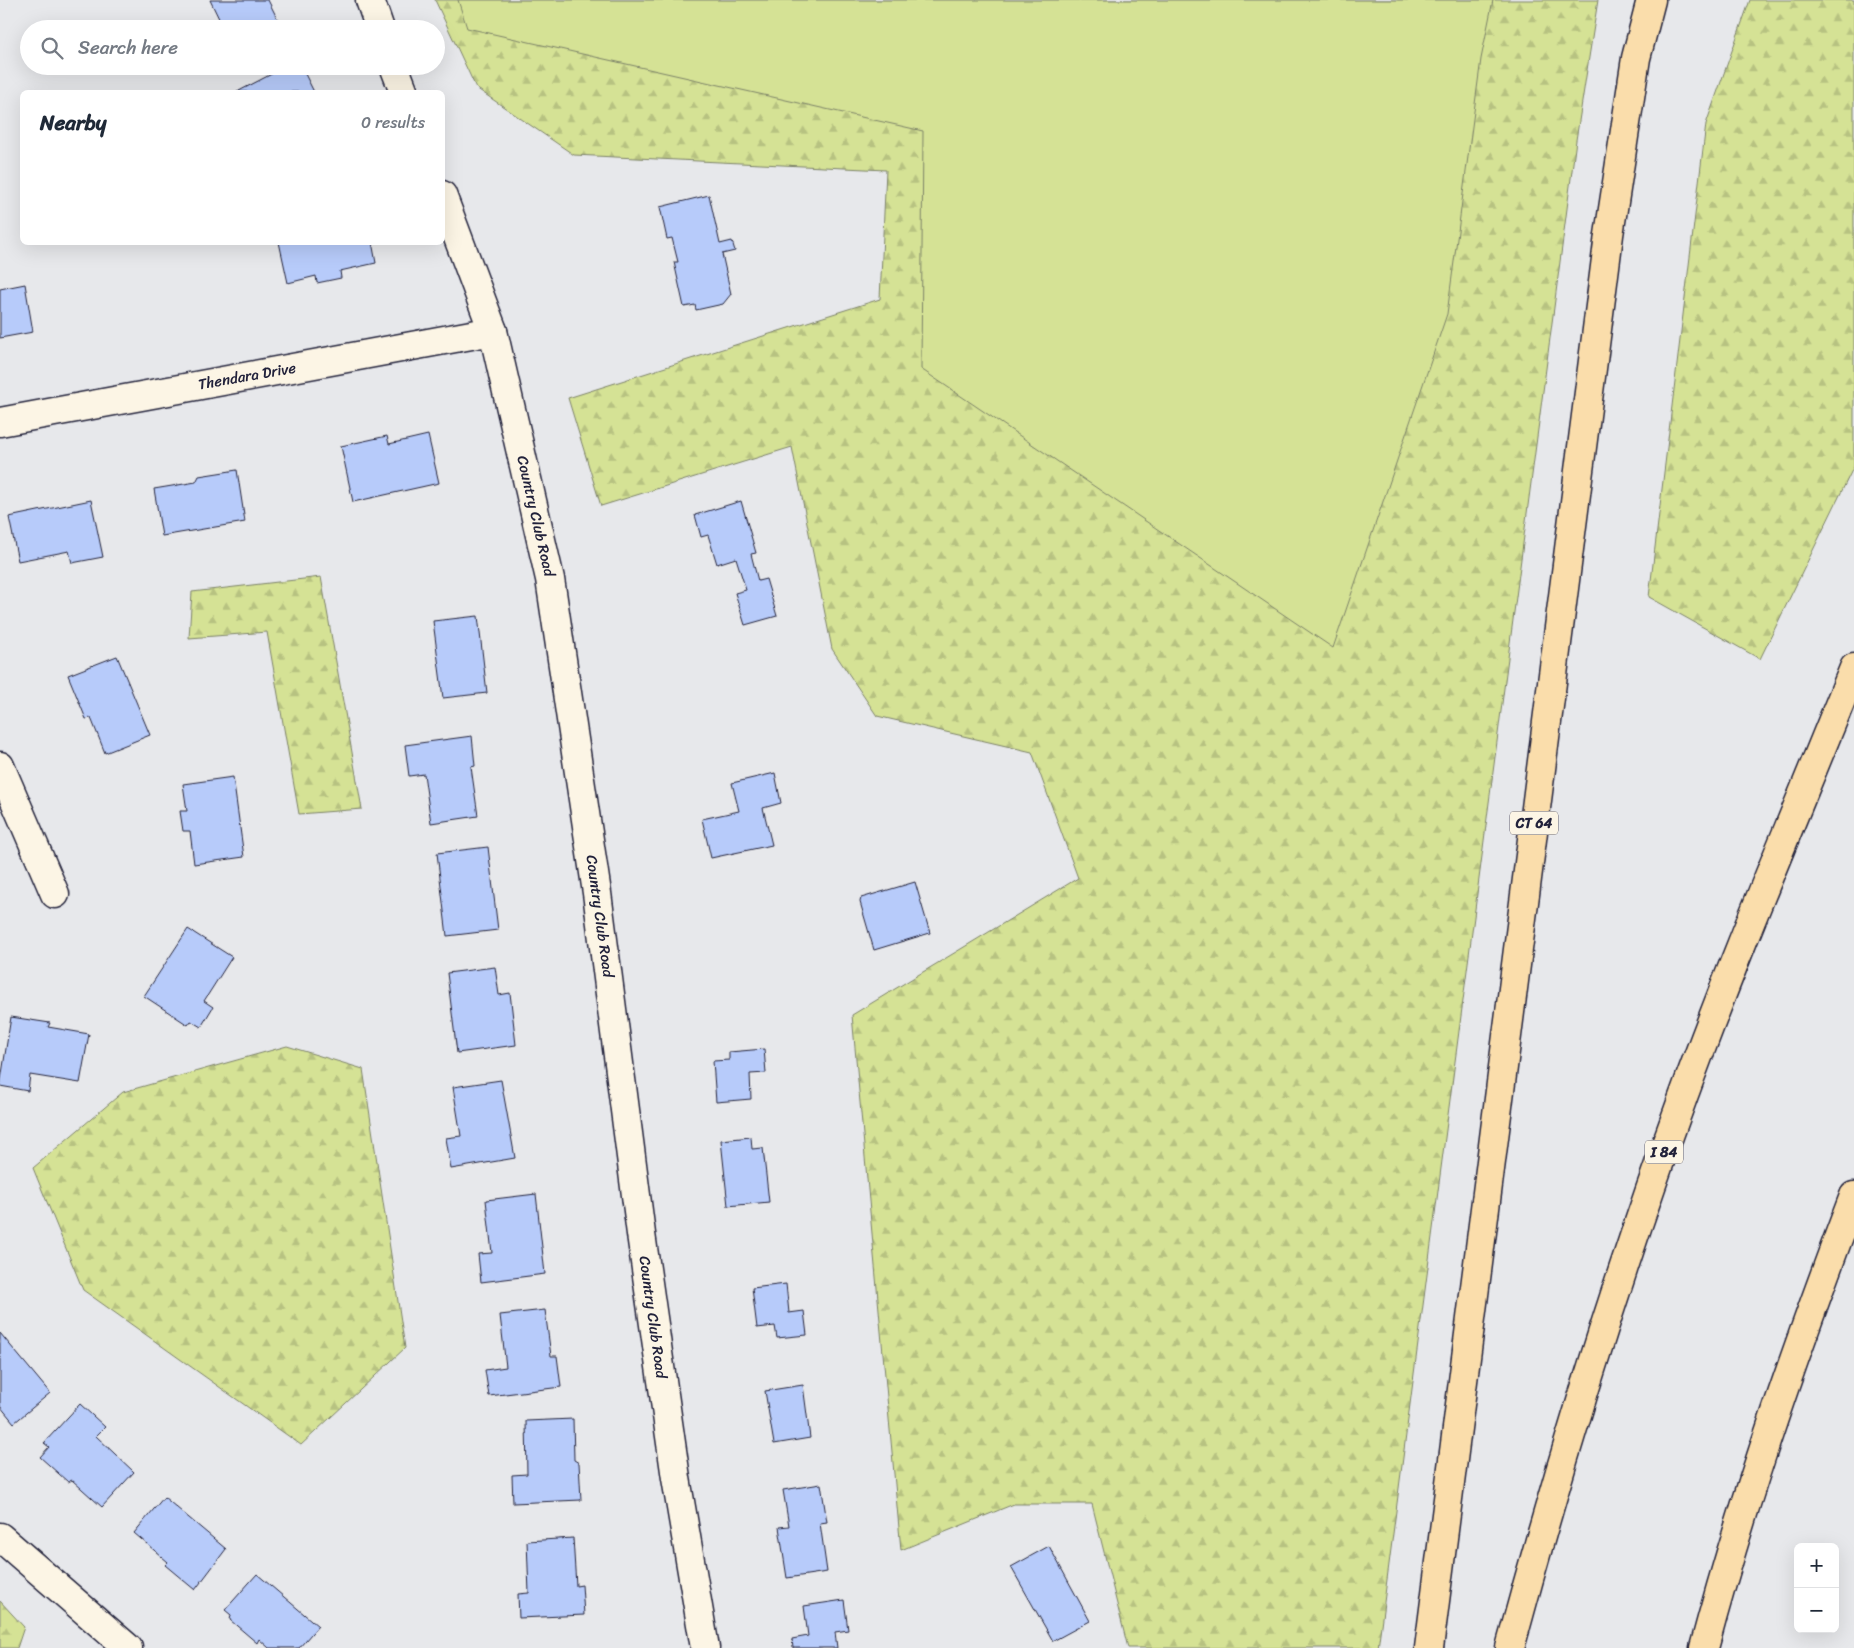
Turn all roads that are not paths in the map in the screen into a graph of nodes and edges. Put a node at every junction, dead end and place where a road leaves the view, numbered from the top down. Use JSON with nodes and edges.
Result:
{"nodes":[{"id":1,"x":370,"y":0,"type":"edge"},
{"id":2,"x":1651,"y":0,"type":"edge"},
{"id":3,"x":377,"y":20,"type":"edge"},
{"id":4,"x":397,"y":75,"type":"edge"},
{"id":5,"x":403,"y":90,"type":"edge"},
{"id":6,"x":445,"y":203,"type":"edge"},
{"id":7,"x":494,"y":331,"type":"junction"},
{"id":8,"x":0,"y":422,"type":"edge"},
{"id":9,"x":1854,"y":668,"type":"edge"},
{"id":10,"x":0,"y":766,"type":"edge"},
{"id":11,"x":54,"y":894,"type":"dead end"},
{"id":12,"x":1854,"y":1196,"type":"edge"},
{"id":13,"x":0,"y":1537,"type":"edge"},
{"id":14,"x":128,"y":1648,"type":"edge"},
{"id":15,"x":705,"y":1648,"type":"edge"},
{"id":16,"x":1429,"y":1648,"type":"edge"},
{"id":17,"x":1510,"y":1648,"type":"edge"},
{"id":18,"x":1704,"y":1648,"type":"edge"}],
"edges":[{"from":1,"to":3,"type":"street"},
{"from":2,"to":16,"type":"highway","number":"CT 64"},
{"from":4,"to":5,"type":"street"},
{"from":6,"to":7,"type":"street","name":"Country Club Road"},
{"from":7,"to":8,"type":"street","name":"Thendara Drive"},
{"from":7,"to":15,"type":"street","name":"Country Club Road"},
{"from":9,"to":17,"type":"highway","number":"I 84"},
{"from":10,"to":11,"type":"street"},
{"from":12,"to":18,"type":"highway"},
{"from":13,"to":14,"type":"street"}]}
